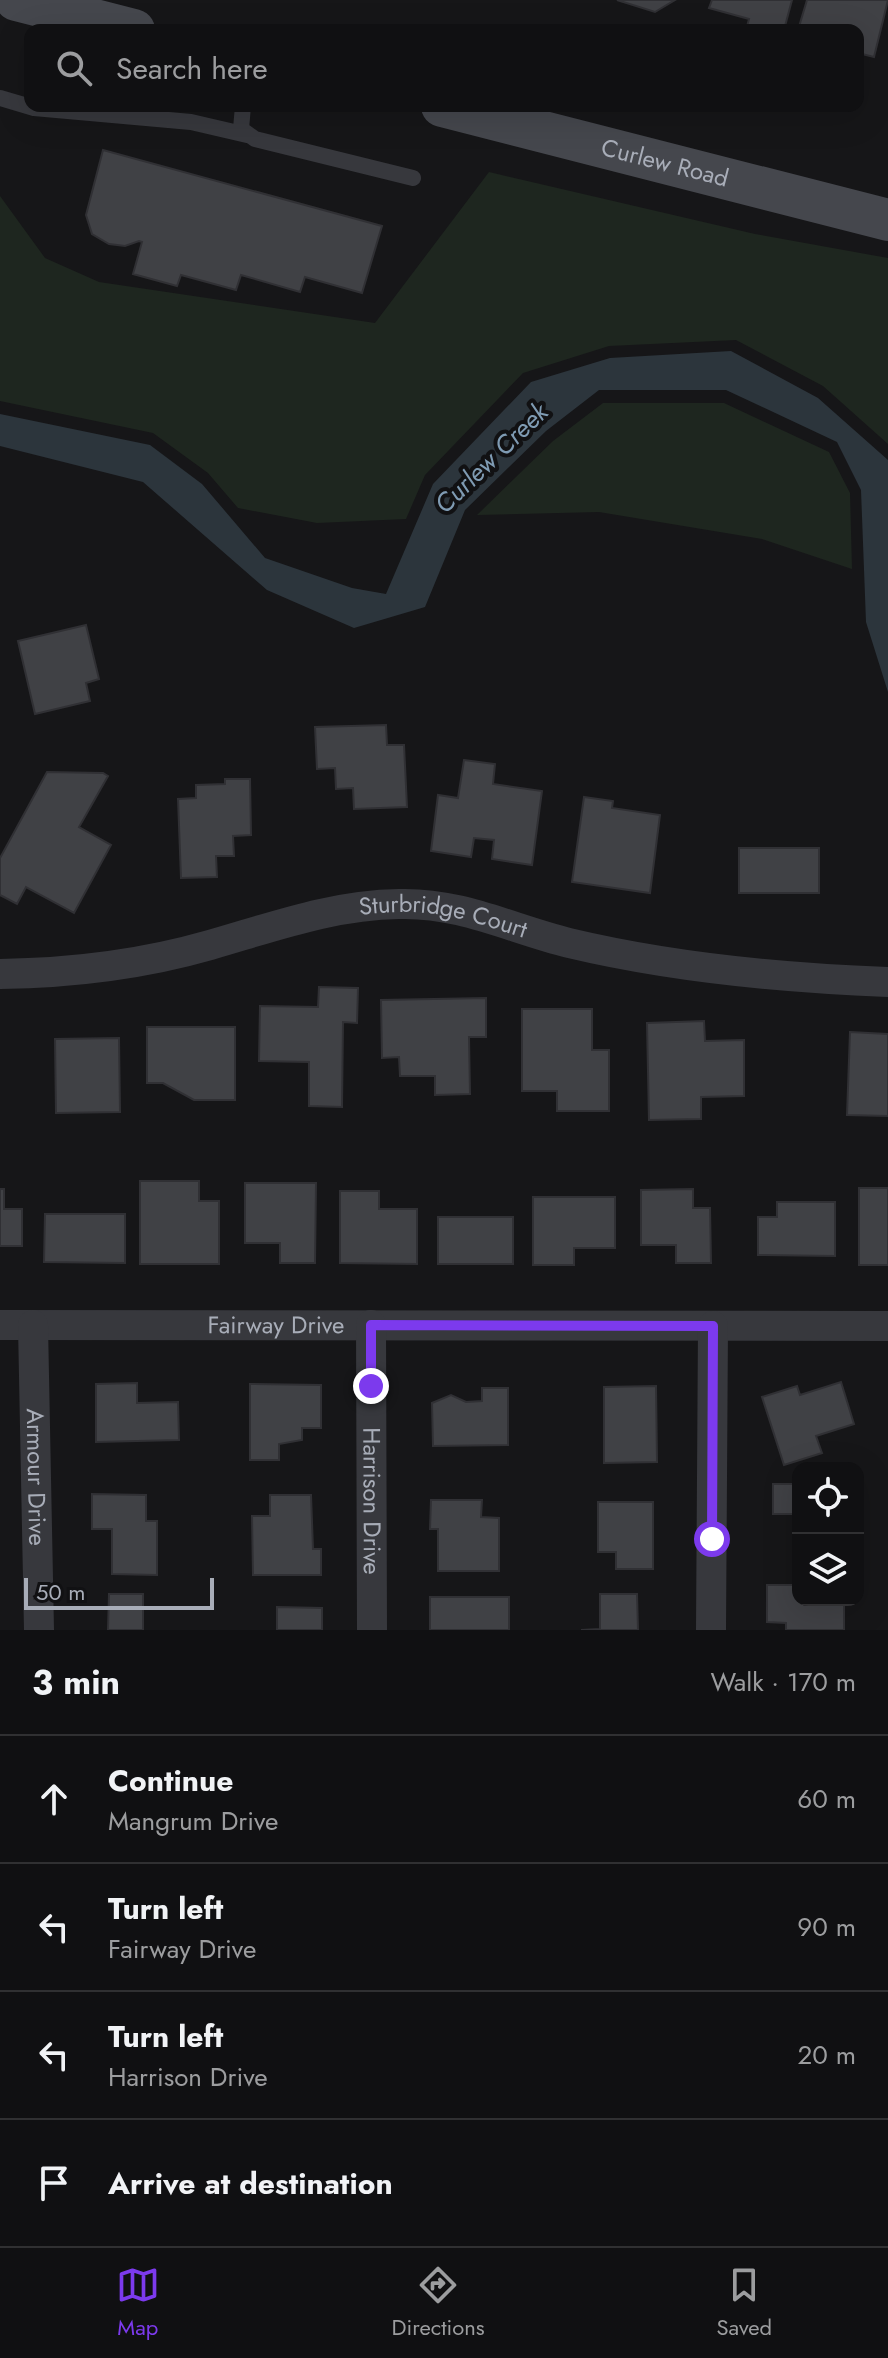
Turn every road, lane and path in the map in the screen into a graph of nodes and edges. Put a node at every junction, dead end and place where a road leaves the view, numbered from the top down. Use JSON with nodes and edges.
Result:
{"nodes":[{"id":1,"x":16,"y":0,"type":"edge"},
{"id":2,"x":110,"y":24,"type":"edge"},
{"id":3,"x":0,"y":98,"type":"edge"},
{"id":4,"x":24,"y":105,"type":"edge"},
{"id":5,"x":79,"y":112,"type":"edge"},
{"id":6,"x":242,"y":112,"type":"edge"},
{"id":7,"x":465,"y":112,"type":"edge"},
{"id":8,"x":247,"y":135,"type":"junction"},
{"id":9,"x":413,"y":178,"type":"dead end"},
{"id":10,"x":888,"y":220,"type":"edge"},
{"id":11,"x":0,"y":974,"type":"edge"},
{"id":12,"x":888,"y":982,"type":"edge"},
{"id":13,"x":0,"y":1325,"type":"edge"},
{"id":14,"x":33,"y":1325,"type":"junction"},
{"id":15,"x":371,"y":1325,"type":"junction"},
{"id":16,"x":713,"y":1326,"type":"junction"},
{"id":17,"x":888,"y":1326,"type":"edge"},
{"id":18,"x":39,"y":1630,"type":"edge"},
{"id":19,"x":372,"y":1630,"type":"edge"},
{"id":20,"x":711,"y":1630,"type":"edge"}],
"edges":[{"from":1,"to":2,"type":"main road"},
{"from":3,"to":4,"type":"lane"},
{"from":5,"to":8,"type":"lane"},
{"from":6,"to":8,"type":"lane"},
{"from":7,"to":10,"type":"main road","name":"Curlew Road"},
{"from":8,"to":9,"type":"lane"},
{"from":11,"to":12,"type":"street","name":"Sturbridge Court"},
{"from":13,"to":14,"type":"street","name":"Fairway Drive"},
{"from":14,"to":15,"type":"street","name":"Fairway Drive"},
{"from":14,"to":18,"type":"street","name":"Armour Drive"},
{"from":15,"to":16,"type":"street","name":"Fairway Drive"},
{"from":15,"to":19,"type":"street","name":"Harrison Drive"},
{"from":16,"to":17,"type":"street","name":"Fairway Drive"},
{"from":16,"to":20,"type":"street"}]}
